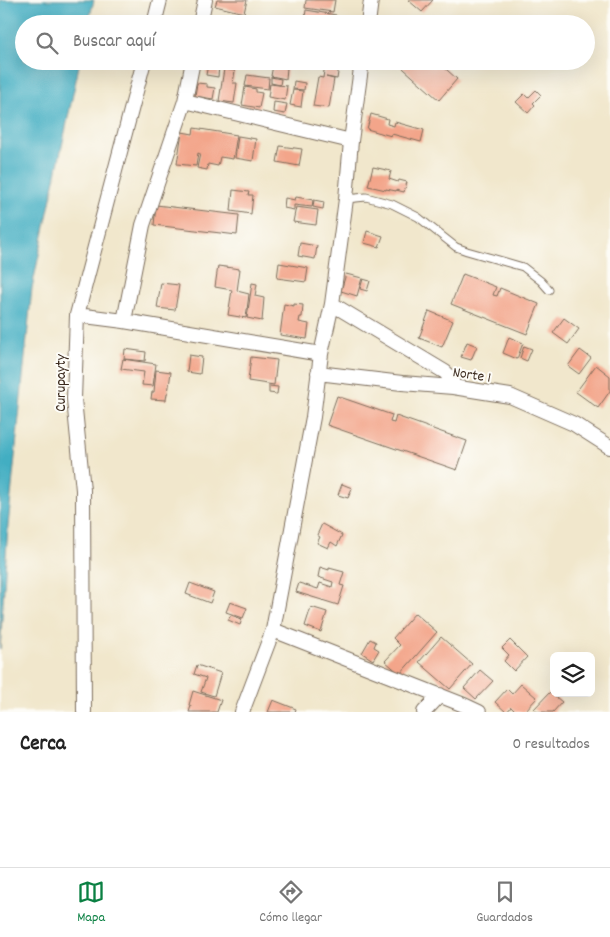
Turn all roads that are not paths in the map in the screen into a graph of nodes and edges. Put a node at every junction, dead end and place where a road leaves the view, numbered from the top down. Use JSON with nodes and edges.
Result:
{"nodes":[{"id":1,"x":160,"y":0,"type":"edge"},
{"id":2,"x":205,"y":0,"type":"edge"},
{"id":3,"x":371,"y":0,"type":"edge"},
{"id":4,"x":156,"y":15,"type":"edge"},
{"id":5,"x":202,"y":15,"type":"edge"},
{"id":6,"x":369,"y":15,"type":"edge"},
{"id":7,"x":142,"y":70,"type":"edge"},
{"id":8,"x":191,"y":70,"type":"edge"},
{"id":9,"x":361,"y":70,"type":"edge"},
{"id":10,"x":185,"y":101,"type":"junction"},
{"id":11,"x":351,"y":141,"type":"junction"},
{"id":12,"x":346,"y":199,"type":"junction"},
{"id":13,"x":549,"y":290,"type":"dead end"},
{"id":14,"x":332,"y":304,"type":"junction"},
{"id":15,"x":78,"y":315,"type":"junction"},
{"id":16,"x":124,"y":321,"type":"junction"},
{"id":17,"x":321,"y":354,"type":"junction"},
{"id":18,"x":318,"y":373,"type":"junction"},
{"id":19,"x":453,"y":387,"type":"junction"},
{"id":20,"x":610,"y":446,"type":"edge"},
{"id":21,"x":273,"y":630,"type":"junction"},
{"id":22,"x":440,"y":695,"type":"junction"},
{"id":23,"x":84,"y":712,"type":"edge"},
{"id":24,"x":242,"y":712,"type":"edge"},
{"id":25,"x":424,"y":712,"type":"edge"},
{"id":26,"x":479,"y":712,"type":"edge"}],
"edges":[{"from":1,"to":4,"type":"street"},
{"from":2,"to":5,"type":"street"},
{"from":3,"to":6,"type":"street"},
{"from":7,"to":15,"type":"street","name":"Curupayty"},
{"from":8,"to":10,"type":"street"},
{"from":9,"to":11,"type":"street"},
{"from":10,"to":11,"type":"street"},
{"from":10,"to":16,"type":"street"},
{"from":11,"to":12,"type":"street"},
{"from":12,"to":13,"type":"lane"},
{"from":12,"to":14,"type":"street"},
{"from":14,"to":17,"type":"street"},
{"from":14,"to":19,"type":"street"},
{"from":15,"to":16,"type":"street"},
{"from":15,"to":23,"type":"street","name":"Curupayty"},
{"from":16,"to":17,"type":"street"},
{"from":17,"to":18,"type":"street"},
{"from":18,"to":19,"type":"street","name":"Norte 1"},
{"from":18,"to":21,"type":"street"},
{"from":19,"to":20,"type":"street","name":"Norte 1"},
{"from":21,"to":22,"type":"street"},
{"from":21,"to":24,"type":"street"},
{"from":22,"to":25,"type":"street"},
{"from":22,"to":26,"type":"street"}]}
